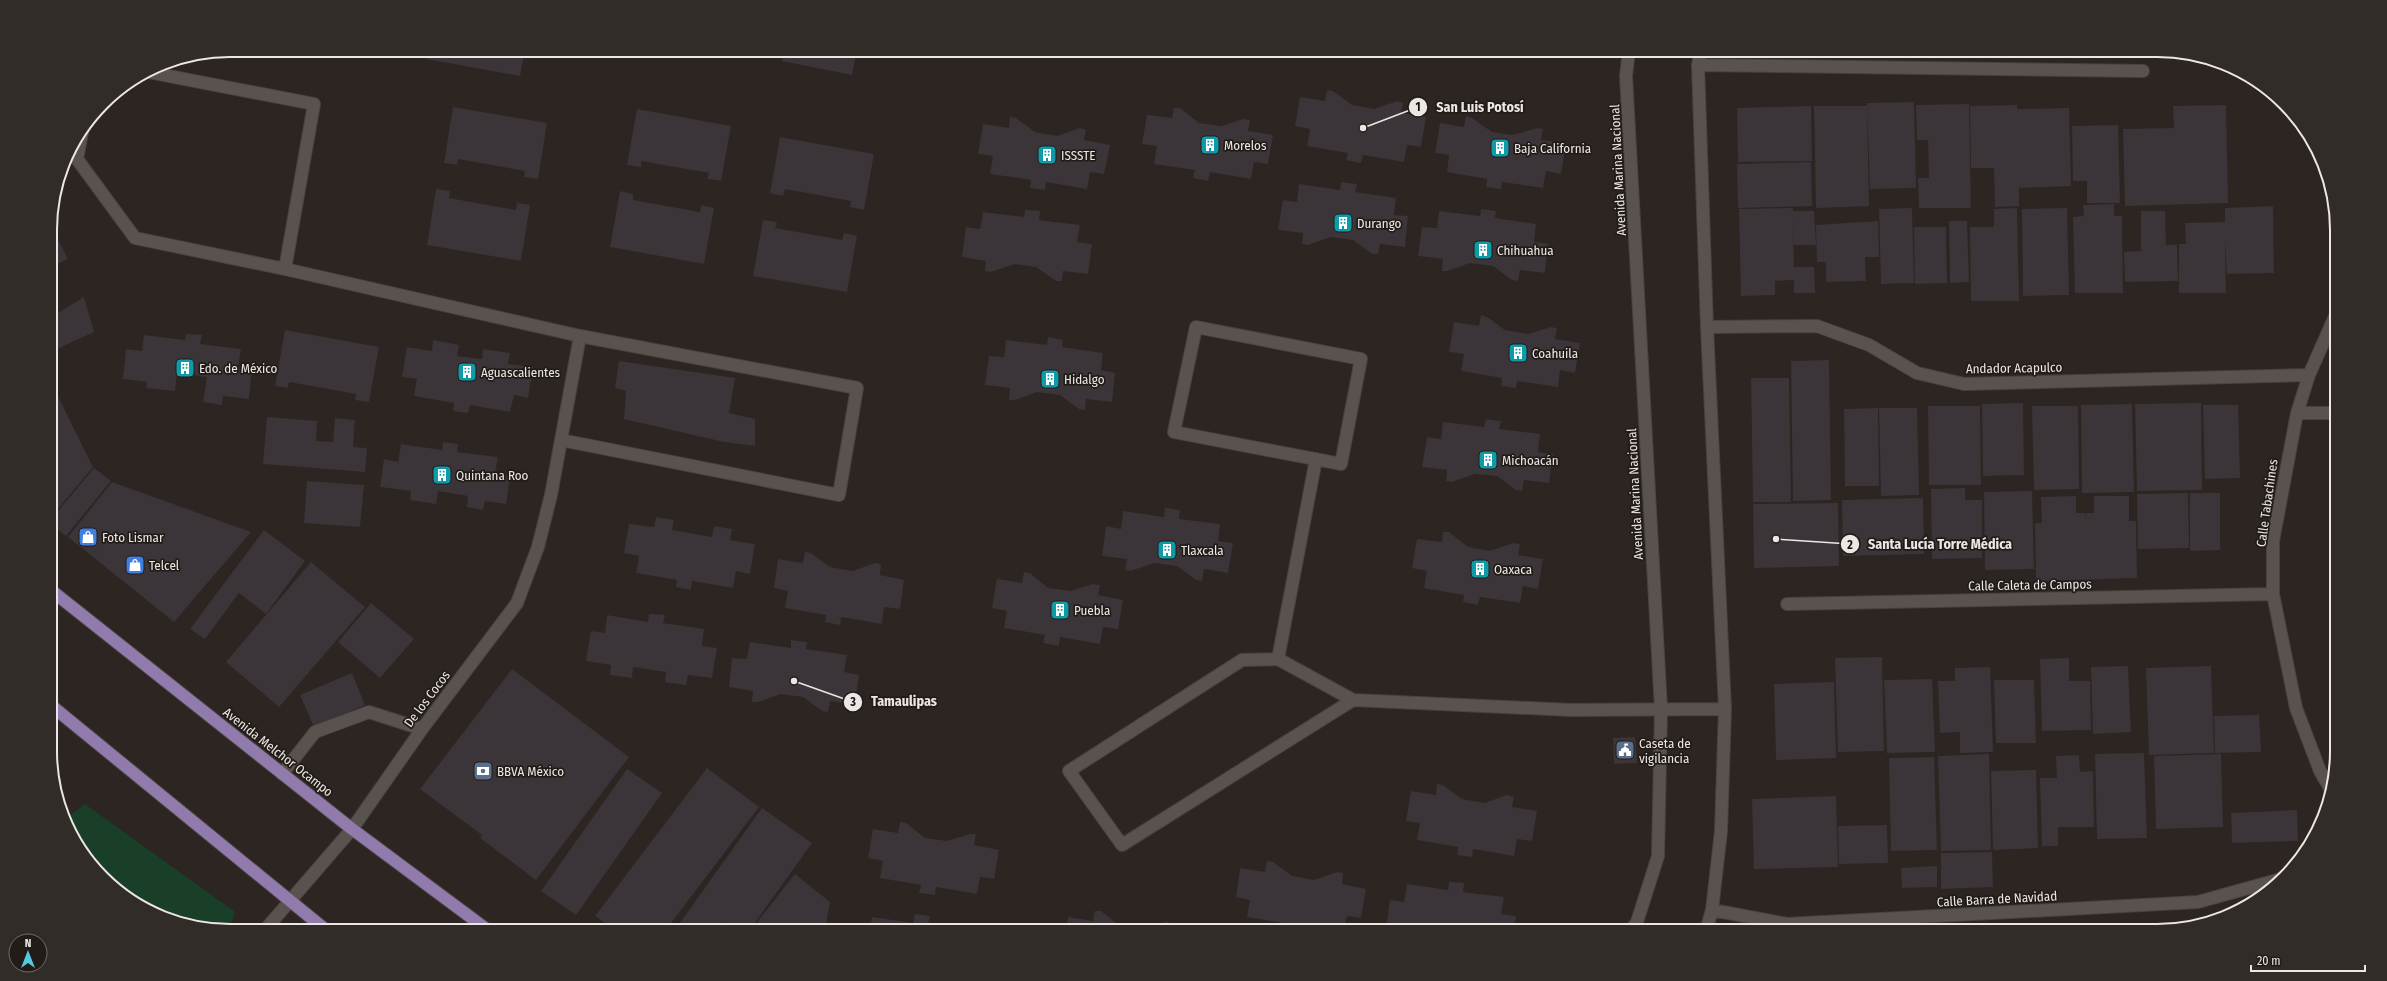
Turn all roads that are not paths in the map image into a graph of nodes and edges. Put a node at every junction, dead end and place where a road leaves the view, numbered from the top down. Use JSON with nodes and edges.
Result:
{"nodes":[{"id":1,"x":1628,"y":57,"type":"edge"},
{"id":2,"x":1700,"y":57,"type":"edge"},
{"id":3,"x":1698,"y":65,"type":"junction"},
{"id":4,"x":2143,"y":71,"type":"dead end"},
{"id":5,"x":157,"y":74,"type":"edge"},
{"id":6,"x":80,"y":144,"type":"edge"},
{"id":7,"x":285,"y":269,"type":"junction"},
{"id":8,"x":1707,"y":327,"type":"junction"},
{"id":9,"x":2330,"y":328,"type":"edge"},
{"id":10,"x":580,"y":336,"type":"junction"},
{"id":11,"x":2309,"y":375,"type":"junction"},
{"id":12,"x":2297,"y":413,"type":"junction"},
{"id":13,"x":2330,"y":413,"type":"edge"},
{"id":14,"x":561,"y":440,"type":"junction"},
{"id":15,"x":1316,"y":459,"type":"junction"},
{"id":16,"x":2273,"y":594,"type":"junction"},
{"id":17,"x":57,"y":595,"type":"edge"},
{"id":18,"x":1787,"y":604,"type":"dead end"},
{"id":19,"x":1278,"y":659,"type":"junction"},
{"id":20,"x":1353,"y":700,"type":"junction"},
{"id":21,"x":1661,"y":709,"type":"junction"},
{"id":22,"x":1725,"y":709,"type":"junction"},
{"id":23,"x":57,"y":710,"type":"edge"},
{"id":24,"x":422,"y":729,"type":"junction"},
{"id":25,"x":282,"y":774,"type":"junction"},
{"id":26,"x":2327,"y":784,"type":"edge"},
{"id":27,"x":352,"y":829,"type":"junction"},
{"id":28,"x":2269,"y":882,"type":"edge"},
{"id":29,"x":291,"y":902,"type":"junction"},
{"id":30,"x":1712,"y":910,"type":"junction"},
{"id":31,"x":271,"y":924,"type":"edge"},
{"id":32,"x":318,"y":924,"type":"edge"},
{"id":33,"x":480,"y":924,"type":"edge"},
{"id":34,"x":1635,"y":924,"type":"edge"},
{"id":35,"x":1708,"y":924,"type":"edge"},
{"id":36,"x":1787,"y":924,"type":"edge"},
{"id":37,"x":1787,"y":924,"type":"edge"}],
"edges":[{"from":1,"to":21,"type":"street","name":"Avenida Marina Nacional"},
{"from":2,"to":3,"type":"street"},
{"from":3,"to":4,"type":"street"},
{"from":3,"to":8,"type":"street"},
{"from":5,"to":7,"type":"street"},
{"from":6,"to":7,"type":"street"},
{"from":7,"to":10,"type":"street"},
{"from":8,"to":11,"type":"street","name":"Andador Acapulco"},
{"from":8,"to":22,"type":"street"},
{"from":9,"to":11,"type":"street","name":"Calle Tabachines"},
{"from":10,"to":14,"type":"street","name":"De los Cocos"},
{"from":10,"to":14,"type":"street"},
{"from":11,"to":12,"type":"street","name":"Calle Tabachines"},
{"from":12,"to":13,"type":"street"},
{"from":12,"to":16,"type":"street","name":"Calle Tabachines"},
{"from":14,"to":24,"type":"street","name":"De los Cocos"},
{"from":15,"to":15,"type":"street"},
{"from":15,"to":19,"type":"street"},
{"from":16,"to":18,"type":"street","name":"Calle Caleta de Campos"},
{"from":16,"to":26,"type":"street","name":"Calle Tabachines"},
{"from":17,"to":25,"type":"main road","name":"Avenida Melchor Ocampo"},
{"from":19,"to":20,"type":"street"},
{"from":19,"to":20,"type":"street"},
{"from":20,"to":21,"type":"street"},
{"from":21,"to":22,"type":"street"},
{"from":21,"to":34,"type":"street","name":"Avenida Marina Nacional"},
{"from":22,"to":30,"type":"street"},
{"from":23,"to":29,"type":"main road"},
{"from":24,"to":25,"type":"street"},
{"from":24,"to":27,"type":"street","name":"De los Cocos"},
{"from":25,"to":27,"type":"main road","name":"Avenida Melchor Ocampo"},
{"from":27,"to":29,"type":"street","name":"De los Cocos"},
{"from":27,"to":33,"type":"main road","name":"Avenida Melchor Ocampo"},
{"from":28,"to":37,"type":"street","name":"Calle Barra de Navidad"},
{"from":29,"to":31,"type":"street","name":"De los Cocos"},
{"from":29,"to":32,"type":"main road"},
{"from":30,"to":35,"type":"street"},
{"from":30,"to":36,"type":"street","name":"Calle Barra de Navidad"}]}
